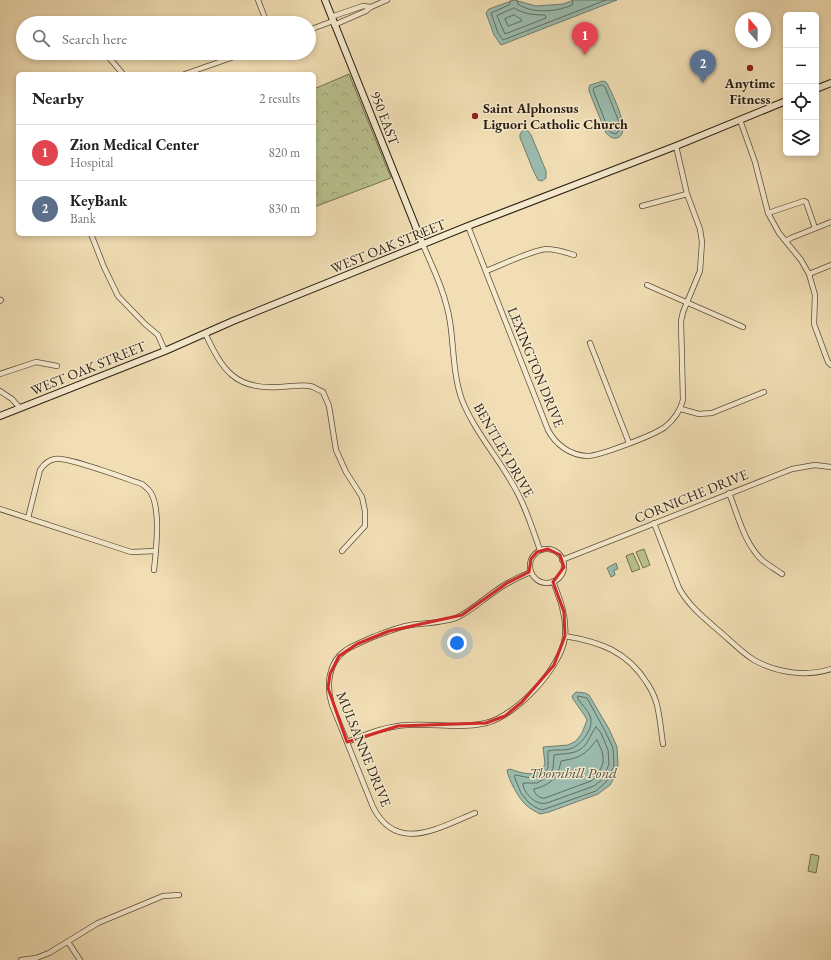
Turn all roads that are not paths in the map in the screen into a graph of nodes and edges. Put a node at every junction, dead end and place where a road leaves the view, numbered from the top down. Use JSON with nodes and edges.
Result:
{"nodes":[{"id":1,"x":258,"y":0,"type":"edge"},
{"id":2,"x":325,"y":0,"type":"edge"},
{"id":3,"x":387,"y":0,"type":"edge"},
{"id":4,"x":371,"y":6,"type":"junction"},
{"id":5,"x":264,"y":16,"type":"edge"},
{"id":6,"x":333,"y":21,"type":"junction"},
{"id":7,"x":316,"y":27,"type":"edge"},
{"id":8,"x":111,"y":60,"type":"edge"},
{"id":9,"x":225,"y":60,"type":"edge"},
{"id":10,"x":121,"y":72,"type":"edge"},
{"id":11,"x":191,"y":72,"type":"edge"},
{"id":12,"x":831,"y":83,"type":"edge"},
{"id":13,"x":819,"y":88,"type":"edge"},
{"id":14,"x":783,"y":102,"type":"edge"},
{"id":15,"x":740,"y":120,"type":"junction"},
{"id":16,"x":676,"y":146,"type":"junction"},
{"id":17,"x":687,"y":194,"type":"junction"},
{"id":18,"x":642,"y":206,"type":"dead end"},
{"id":19,"x":768,"y":213,"type":"junction"},
{"id":20,"x":831,"y":222,"type":"edge"},
{"id":21,"x":468,"y":226,"type":"junction"},
{"id":22,"x":815,"y":228,"type":"junction"},
{"id":23,"x":92,"y":236,"type":"edge"},
{"id":24,"x":786,"y":241,"type":"junction"},
{"id":25,"x":423,"y":245,"type":"junction"},
{"id":26,"x":574,"y":255,"type":"dead end"},
{"id":27,"x":831,"y":265,"type":"edge"},
{"id":28,"x":486,"y":271,"type":"junction"},
{"id":29,"x":809,"y":274,"type":"junction"},
{"id":30,"x":648,"y":285,"type":"dead end"},
{"id":31,"x":688,"y":303,"type":"junction"},
{"id":32,"x":743,"y":327,"type":"dead end"},
{"id":33,"x":205,"y":333,"type":"junction"},
{"id":34,"x":590,"y":343,"type":"dead end"},
{"id":35,"x":165,"y":350,"type":"junction"},
{"id":36,"x":831,"y":365,"type":"edge"},
{"id":37,"x":57,"y":366,"type":"dead end"},
{"id":38,"x":0,"y":374,"type":"edge"},
{"id":39,"x":0,"y":391,"type":"edge"},
{"id":40,"x":764,"y":392,"type":"dead end"},
{"id":41,"x":20,"y":408,"type":"junction"},
{"id":42,"x":681,"y":409,"type":"junction"},
{"id":43,"x":0,"y":416,"type":"edge"},
{"id":44,"x":629,"y":443,"type":"junction"},
{"id":45,"x":831,"y":467,"type":"edge"},
{"id":46,"x":729,"y":493,"type":"junction"},
{"id":47,"x":0,"y":509,"type":"edge"},
{"id":48,"x":28,"y":518,"type":"junction"},
{"id":49,"x":654,"y":523,"type":"junction"},
{"id":50,"x":540,"y":550,"type":"junction"},
{"id":51,"x":156,"y":551,"type":"junction"},
{"id":52,"x":342,"y":551,"type":"dead end"},
{"id":53,"x":562,"y":560,"type":"junction"},
{"id":54,"x":154,"y":570,"type":"dead end"},
{"id":55,"x":531,"y":572,"type":"junction"},
{"id":56,"x":782,"y":574,"type":"dead end"},
{"id":57,"x":553,"y":581,"type":"junction"},
{"id":58,"x":565,"y":636,"type":"junction"},
{"id":59,"x":831,"y":669,"type":"edge"},
{"id":60,"x":347,"y":742,"type":"junction"},
{"id":61,"x":663,"y":744,"type":"dead end"},
{"id":62,"x":475,"y":813,"type":"dead end"},
{"id":63,"x":179,"y":895,"type":"dead end"},
{"id":64,"x":68,"y":942,"type":"junction"},
{"id":65,"x":22,"y":960,"type":"edge"},
{"id":66,"x":80,"y":960,"type":"edge"}],
"edges":[{"from":1,"to":5,"type":"street"},
{"from":2,"to":6,"type":"main road","name":"950 EAST"},
{"from":3,"to":4,"type":"street"},
{"from":4,"to":6,"type":"street"},
{"from":4,"to":6,"type":"street"},
{"from":6,"to":7,"type":"street"},
{"from":6,"to":25,"type":"main road","name":"950 EAST"},
{"from":8,"to":10,"type":"street"},
{"from":9,"to":11,"type":"street"},
{"from":12,"to":13,"type":"main road"},
{"from":14,"to":15,"type":"main road","name":"WEST OAK STREET"},
{"from":15,"to":16,"type":"main road","name":"WEST OAK STREET"},
{"from":15,"to":19,"type":"street"},
{"from":16,"to":17,"type":"street"},
{"from":16,"to":21,"type":"main road","name":"WEST OAK STREET"},
{"from":17,"to":18,"type":"street"},
{"from":17,"to":31,"type":"street"},
{"from":19,"to":22,"type":"street"},
{"from":19,"to":24,"type":"street"},
{"from":20,"to":22,"type":"street"},
{"from":21,"to":25,"type":"main road","name":"WEST OAK STREET"},
{"from":21,"to":28,"type":"street","name":"LEXINGTON DRIVE"},
{"from":22,"to":24,"type":"street"},
{"from":23,"to":35,"type":"street"},
{"from":24,"to":29,"type":"street"},
{"from":25,"to":33,"type":"main road","name":"WEST OAK STREET"},
{"from":25,"to":50,"type":"street","name":"BENTLEY DRIVE"},
{"from":26,"to":28,"type":"street"},
{"from":27,"to":29,"type":"street"},
{"from":28,"to":44,"type":"street","name":"LEXINGTON DRIVE"},
{"from":29,"to":36,"type":"street"},
{"from":30,"to":31,"type":"street"},
{"from":31,"to":32,"type":"street"},
{"from":31,"to":42,"type":"street"},
{"from":33,"to":35,"type":"main road","name":"WEST OAK STREET"},
{"from":33,"to":52,"type":"street"},
{"from":34,"to":44,"type":"street"},
{"from":35,"to":41,"type":"main road","name":"WEST OAK STREET"},
{"from":37,"to":38,"type":"street"},
{"from":39,"to":41,"type":"street"},
{"from":40,"to":42,"type":"street"},
{"from":41,"to":43,"type":"main road","name":"WEST OAK STREET"},
{"from":42,"to":44,"type":"street","name":"LEXINGTON DRIVE"},
{"from":45,"to":46,"type":"street","name":"CORNICHE DRIVE"},
{"from":46,"to":49,"type":"street","name":"CORNICHE DRIVE"},
{"from":46,"to":56,"type":"street"},
{"from":47,"to":48,"type":"street"},
{"from":48,"to":51,"type":"street"},
{"from":48,"to":51,"type":"street"},
{"from":49,"to":53,"type":"street","name":"CORNICHE DRIVE"},
{"from":49,"to":59,"type":"street"},
{"from":50,"to":53,"type":"street"},
{"from":50,"to":55,"type":"street"},
{"from":51,"to":54,"type":"street"},
{"from":53,"to":57,"type":"street"},
{"from":55,"to":57,"type":"street"},
{"from":55,"to":60,"type":"street","name":"MULSANNE DRIVE"},
{"from":57,"to":58,"type":"street"},
{"from":58,"to":60,"type":"street"},
{"from":58,"to":61,"type":"street"},
{"from":60,"to":62,"type":"street","name":"MULSANNE DRIVE"},
{"from":63,"to":64,"type":"street"},
{"from":64,"to":65,"type":"street"},
{"from":64,"to":66,"type":"street"}]}
